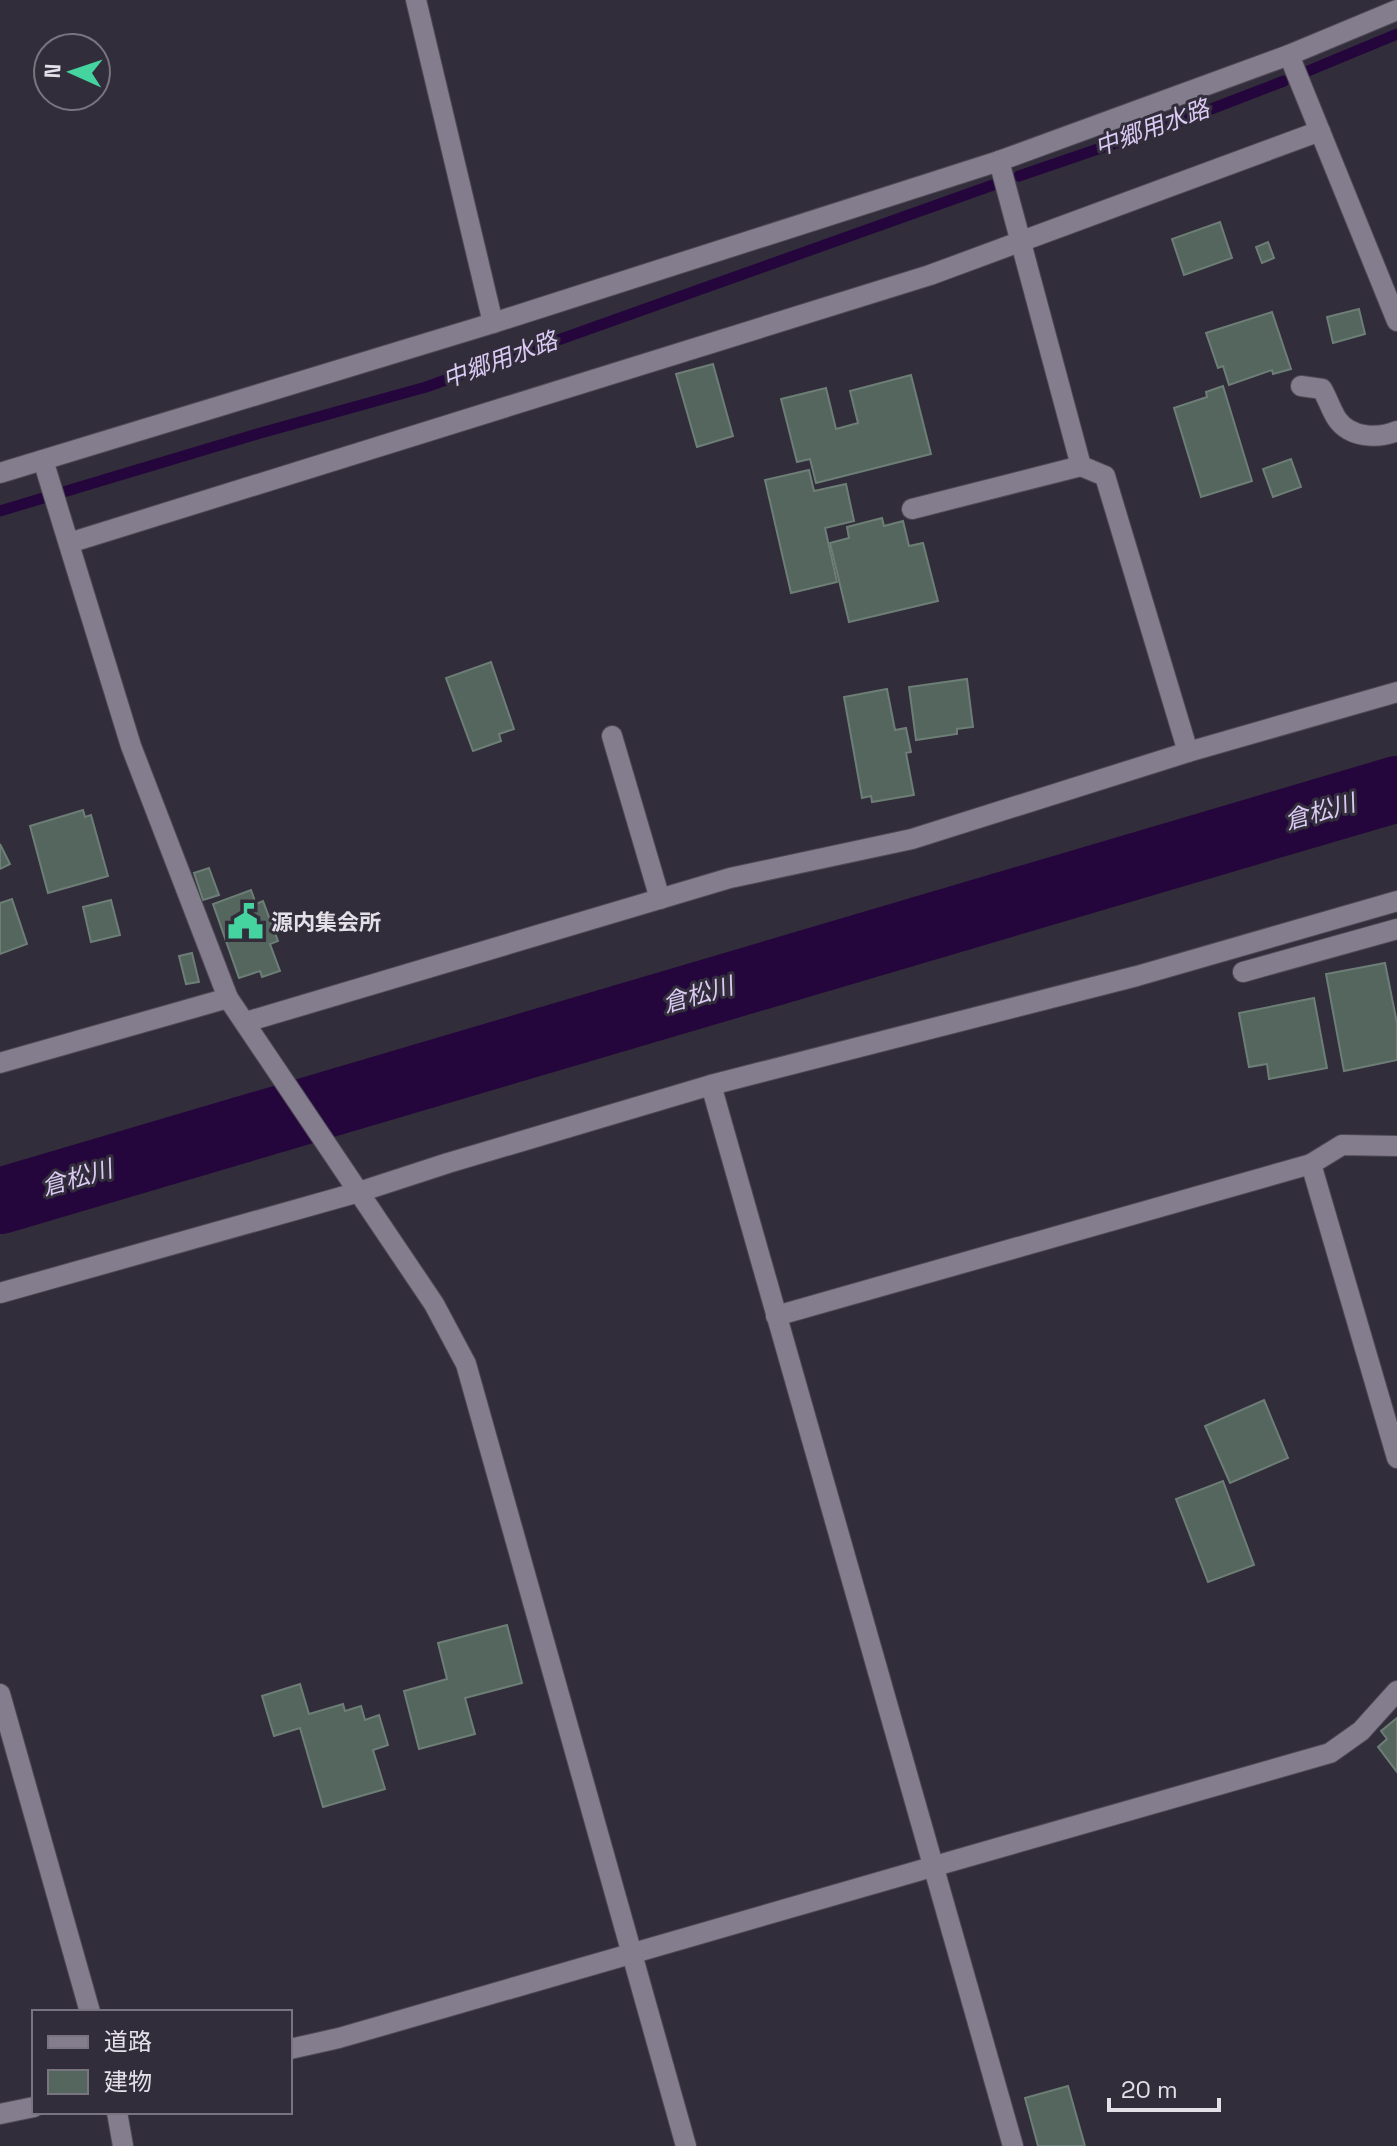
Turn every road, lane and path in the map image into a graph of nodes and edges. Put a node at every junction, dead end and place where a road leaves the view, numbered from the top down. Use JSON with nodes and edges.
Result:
{"nodes":[{"id":1,"x":416,"y":0,"type":"edge"},
{"id":2,"x":1397,"y":10,"type":"edge"},
{"id":3,"x":1289,"y":55,"type":"junction"},
{"id":4,"x":1320,"y":131,"type":"junction"},
{"id":5,"x":999,"y":161,"type":"junction"},
{"id":6,"x":1020,"y":242,"type":"junction"},
{"id":7,"x":1397,"y":321,"type":"edge"},
{"id":8,"x":493,"y":323,"type":"junction"},
{"id":9,"x":1301,"y":386,"type":"dead end"},
{"id":10,"x":1397,"y":431,"type":"edge"},
{"id":11,"x":43,"y":460,"type":"junction"},
{"id":12,"x":1081,"y":466,"type":"junction"},
{"id":13,"x":0,"y":473,"type":"edge"},
{"id":14,"x":912,"y":509,"type":"dead end"},
{"id":15,"x":69,"y":543,"type":"junction"},
{"id":16,"x":1397,"y":692,"type":"edge"},
{"id":17,"x":612,"y":736,"type":"dead end"},
{"id":18,"x":1188,"y":752,"type":"junction"},
{"id":19,"x":660,"y":899,"type":"junction"},
{"id":20,"x":1397,"y":901,"type":"edge"},
{"id":21,"x":1397,"y":929,"type":"edge"},
{"id":22,"x":1243,"y":972,"type":"dead end"},
{"id":23,"x":228,"y":998,"type":"junction"},
{"id":24,"x":246,"y":1022,"type":"junction"},
{"id":25,"x":0,"y":1063,"type":"edge"},
{"id":26,"x":711,"y":1085,"type":"junction"},
{"id":27,"x":1397,"y":1146,"type":"edge"},
{"id":28,"x":1311,"y":1164,"type":"junction"},
{"id":29,"x":359,"y":1192,"type":"junction"},
{"id":30,"x":0,"y":1293,"type":"edge"},
{"id":31,"x":776,"y":1316,"type":"junction"},
{"id":32,"x":1397,"y":1458,"type":"edge"},
{"id":33,"x":1397,"y":1691,"type":"edge"},
{"id":34,"x":0,"y":1694,"type":"edge"},
{"id":35,"x":932,"y":1865,"type":"junction"},
{"id":36,"x":632,"y":1955,"type":"junction"},
{"id":37,"x":89,"y":2010,"type":"edge"},
{"id":38,"x":292,"y":2049,"type":"edge"},
{"id":39,"x":32,"y":2107,"type":"edge"},
{"id":40,"x":0,"y":2114,"type":"edge"},
{"id":41,"x":117,"y":2114,"type":"edge"},
{"id":42,"x":123,"y":2146,"type":"edge"},
{"id":43,"x":686,"y":2146,"type":"edge"},
{"id":44,"x":1013,"y":2146,"type":"edge"}],
"edges":[{"from":1,"to":8,"type":"street"},
{"from":2,"to":3,"type":"street"},
{"from":3,"to":4,"type":"street"},
{"from":3,"to":5,"type":"street"},
{"from":4,"to":6,"type":"street"},
{"from":4,"to":7,"type":"street"},
{"from":5,"to":6,"type":"street"},
{"from":5,"to":8,"type":"street"},
{"from":6,"to":12,"type":"street"},
{"from":6,"to":15,"type":"street"},
{"from":8,"to":11,"type":"street"},
{"from":9,"to":10,"type":"street"},
{"from":11,"to":13,"type":"street"},
{"from":11,"to":15,"type":"street"},
{"from":12,"to":14,"type":"street"},
{"from":12,"to":18,"type":"street"},
{"from":15,"to":23,"type":"street"},
{"from":16,"to":18,"type":"street"},
{"from":17,"to":19,"type":"street"},
{"from":18,"to":19,"type":"street"},
{"from":19,"to":24,"type":"street"},
{"from":20,"to":26,"type":"street"},
{"from":21,"to":22,"type":"street"},
{"from":23,"to":24,"type":"street"},
{"from":23,"to":25,"type":"street"},
{"from":24,"to":29,"type":"street"},
{"from":26,"to":29,"type":"street"},
{"from":26,"to":31,"type":"street"},
{"from":27,"to":28,"type":"street"},
{"from":28,"to":31,"type":"street"},
{"from":28,"to":32,"type":"street"},
{"from":29,"to":30,"type":"street"},
{"from":29,"to":36,"type":"street"},
{"from":31,"to":35,"type":"street"},
{"from":33,"to":35,"type":"street"},
{"from":34,"to":37,"type":"street"},
{"from":35,"to":36,"type":"street"},
{"from":35,"to":44,"type":"street"},
{"from":36,"to":38,"type":"street"},
{"from":36,"to":43,"type":"street"},
{"from":39,"to":40,"type":"street"},
{"from":41,"to":42,"type":"street"}]}
